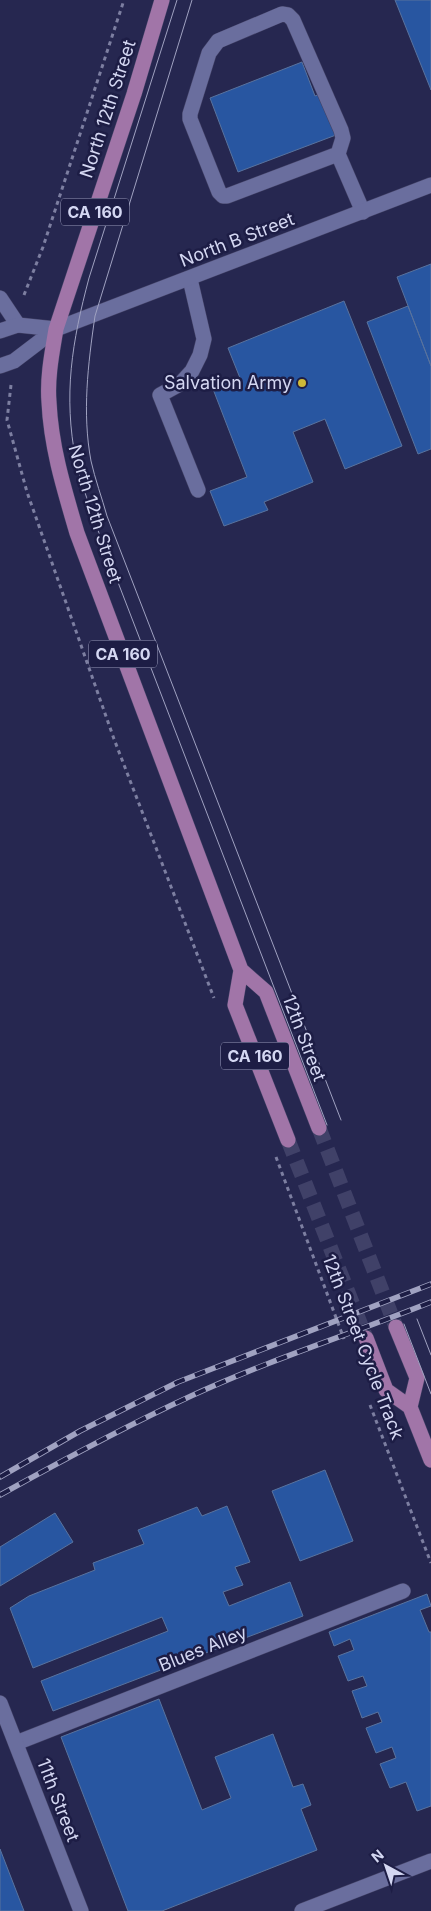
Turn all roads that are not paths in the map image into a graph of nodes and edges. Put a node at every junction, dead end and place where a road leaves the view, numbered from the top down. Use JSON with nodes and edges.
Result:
{"nodes":[{"id":1,"x":162,"y":0,"type":"edge"},
{"id":2,"x":338,"y":154,"type":"junction"},
{"id":3,"x":431,"y":186,"type":"edge"},
{"id":4,"x":362,"y":212,"type":"junction"},
{"id":5,"x":190,"y":278,"type":"junction"},
{"id":6,"x":0,"y":298,"type":"edge"},
{"id":7,"x":18,"y":325,"type":"junction"},
{"id":8,"x":56,"y":329,"type":"junction"},
{"id":9,"x":0,"y":331,"type":"edge"},
{"id":10,"x":0,"y":366,"type":"edge"},
{"id":11,"x":198,"y":490,"type":"dead end"},
{"id":12,"x":242,"y":970,"type":"junction"},
{"id":13,"x":319,"y":1128,"type":"tunnel mouth"},
{"id":14,"x":288,"y":1140,"type":"tunnel mouth"},
{"id":15,"x":396,"y":1327,"type":"tunnel mouth"},
{"id":16,"x":366,"y":1338,"type":"tunnel mouth"},
{"id":17,"x":410,"y":1407,"type":"junction"},
{"id":18,"x":431,"y":1460,"type":"edge"},
{"id":19,"x":404,"y":1591,"type":"dead end"},
{"id":20,"x":0,"y":1703,"type":"edge"},
{"id":21,"x":16,"y":1743,"type":"junction"},
{"id":22,"x":431,"y":1861,"type":"edge"},
{"id":23,"x":81,"y":1911,"type":"edge"},
{"id":24,"x":302,"y":1911,"type":"edge"}],
"edges":[{"from":1,"to":8,"type":"main road","name":"North 12th Street","number":"CA 160"},
{"from":2,"to":2,"type":"street"},
{"from":2,"to":4,"type":"street"},
{"from":3,"to":4,"type":"street","name":"North B Street"},
{"from":4,"to":5,"type":"street","name":"North B Street"},
{"from":5,"to":8,"type":"street","name":"North B Street"},
{"from":5,"to":11,"type":"street"},
{"from":6,"to":7,"type":"street"},
{"from":7,"to":8,"type":"street","name":"North B Street"},
{"from":7,"to":9,"type":"street","name":"North B Street"},
{"from":8,"to":10,"type":"street","name":"North B Street"},
{"from":8,"to":12,"type":"main road","name":"North 12th Street","number":"CA 160"},
{"from":12,"to":13,"type":"main road","name":"12th Street","number":"CA 160"},
{"from":12,"to":14,"type":"main road","number":"CA 160"},
{"from":15,"to":17,"type":"main road"},
{"from":16,"to":17,"type":"main road"},
{"from":17,"to":18,"type":"main road"},
{"from":19,"to":21,"type":"street","name":"Blues Alley"},
{"from":20,"to":21,"type":"street","name":"11th Street"},
{"from":21,"to":23,"type":"street","name":"11th Street"},
{"from":22,"to":24,"type":"street"}]}
